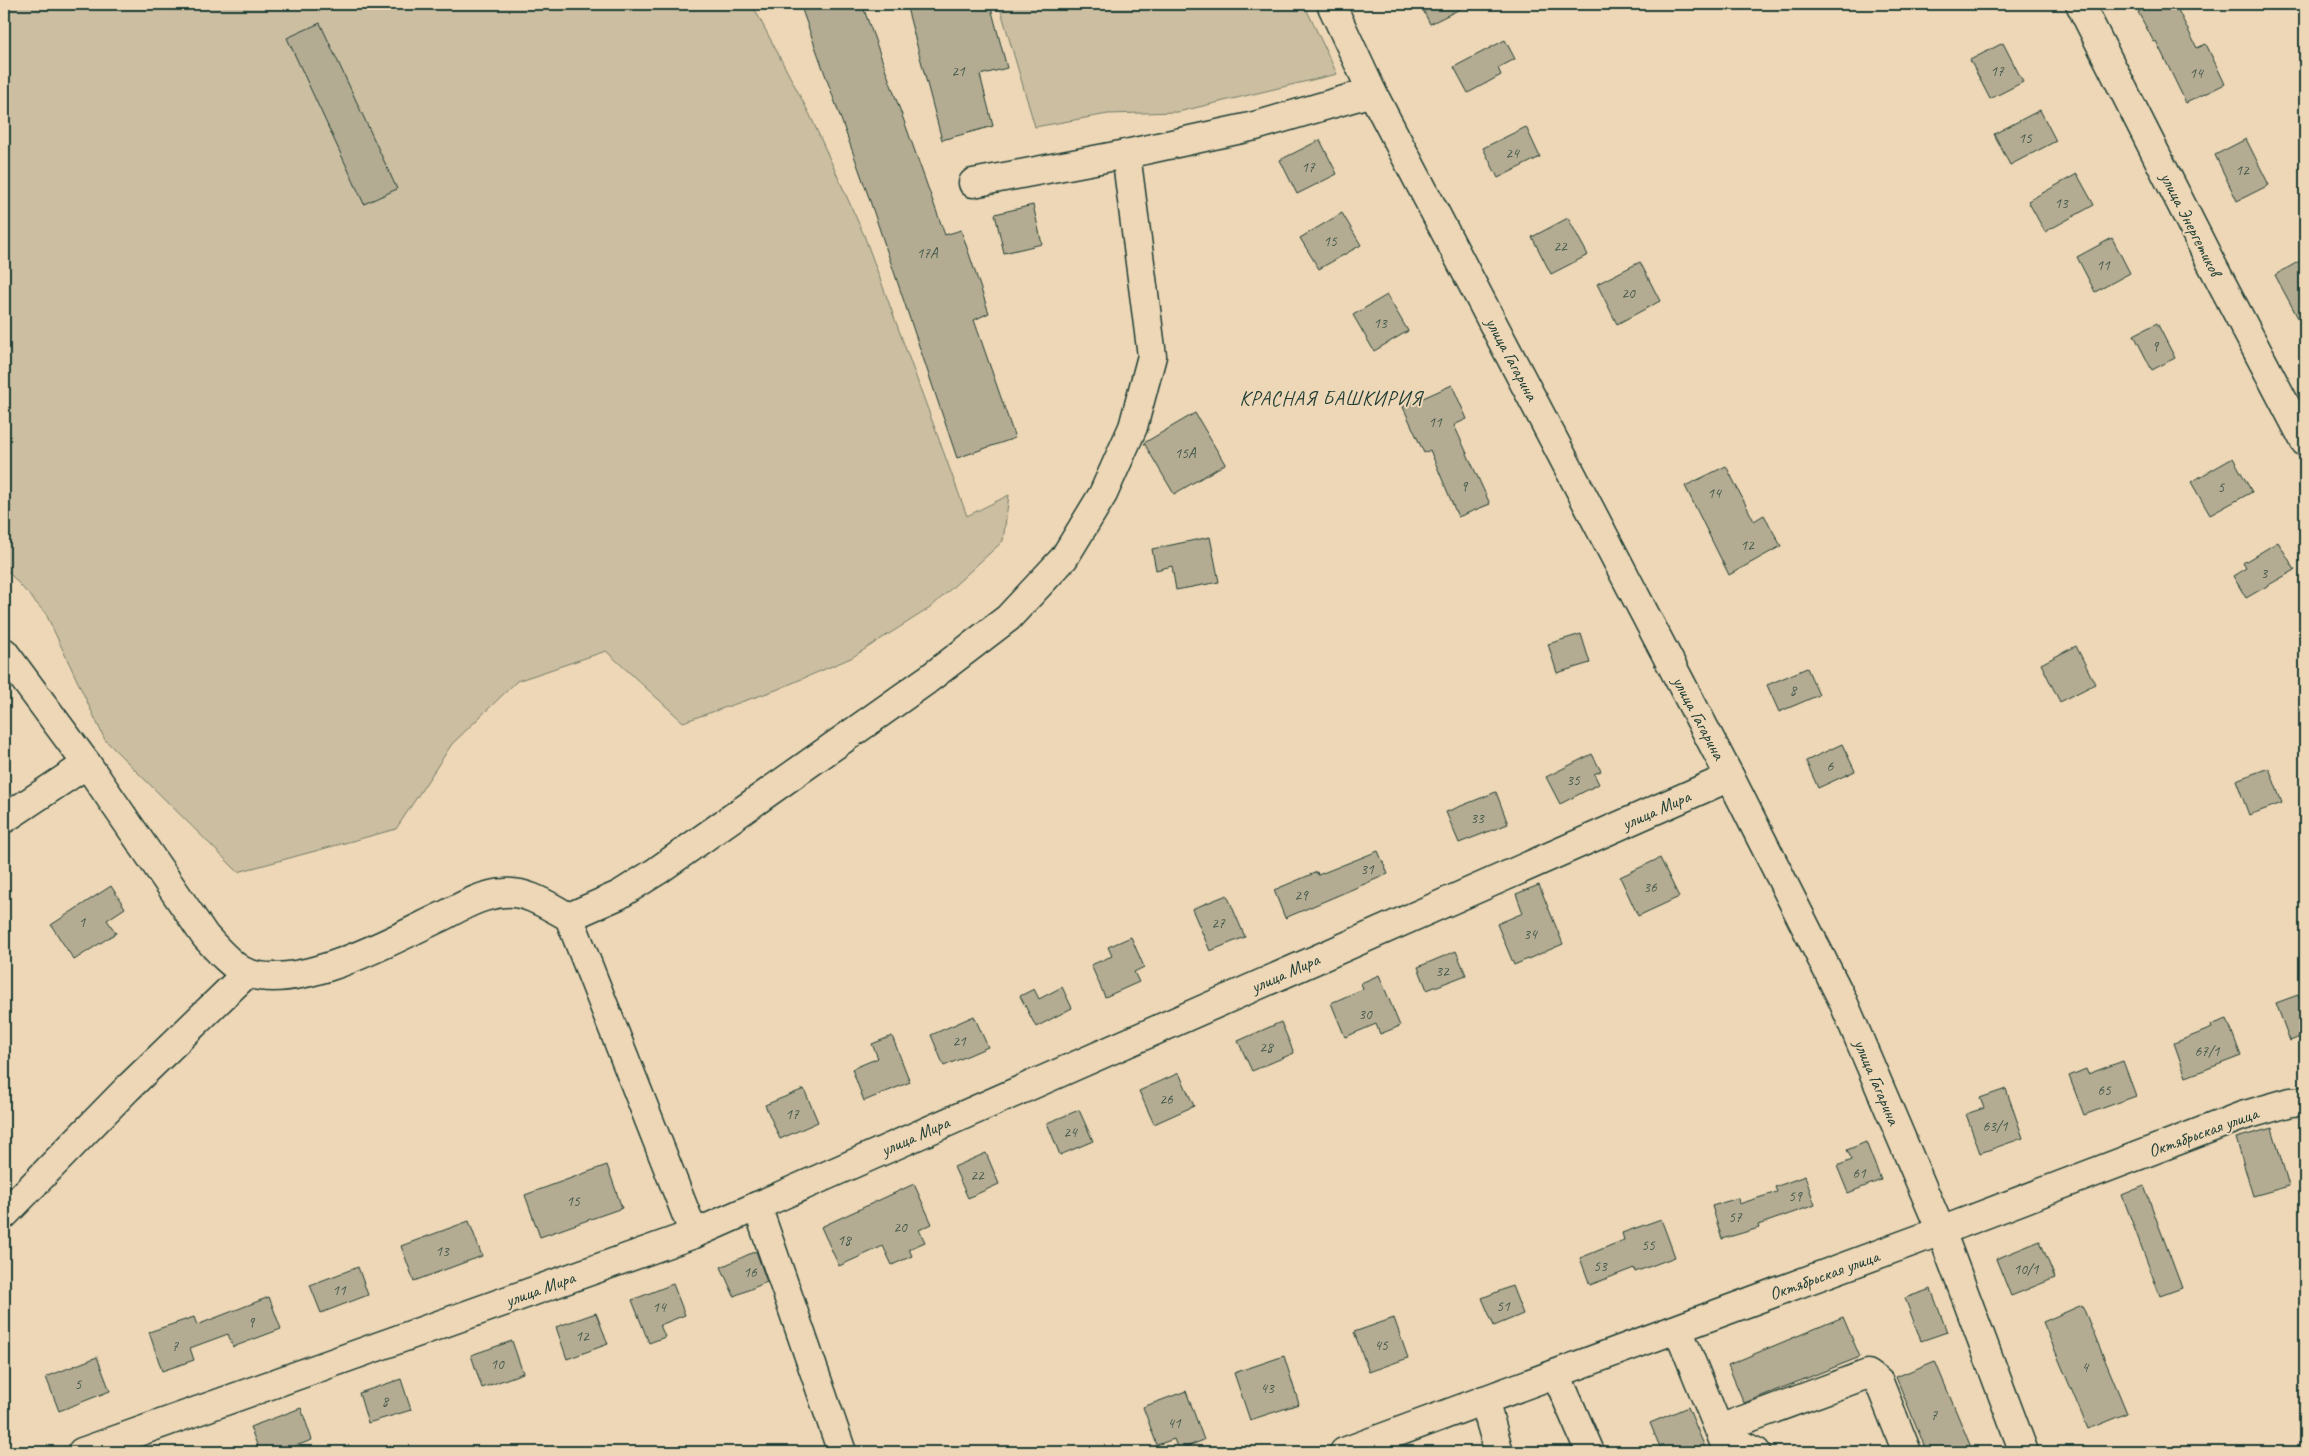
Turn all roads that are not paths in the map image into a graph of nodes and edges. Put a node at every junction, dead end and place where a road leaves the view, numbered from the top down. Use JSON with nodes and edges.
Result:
{"nodes":[{"id":1,"x":1331,"y":4,"type":"edge"},
{"id":2,"x":2080,"y":4,"type":"edge"},
{"id":3,"x":1372,"y":92,"type":"junction"},
{"id":4,"x":1126,"y":154,"type":"junction"},
{"id":5,"x":973,"y":183,"type":"dead end"},
{"id":6,"x":2305,"y":442,"type":"edge"},
{"id":7,"x":4,"y":652,"type":"edge"},
{"id":8,"x":87,"y":764,"type":"junction"},
{"id":9,"x":1730,"y":777,"type":"junction"},
{"id":10,"x":4,"y":819,"type":"edge"},
{"id":11,"x":569,"y":917,"type":"junction"},
{"id":12,"x":246,"y":973,"type":"junction"},
{"id":13,"x":2305,"y":1101,"type":"edge"},
{"id":14,"x":757,"y":1206,"type":"junction"},
{"id":15,"x":4,"y":1215,"type":"edge"},
{"id":16,"x":1941,"y":1232,"type":"junction"},
{"id":17,"x":694,"y":1234,"type":"junction"},
{"id":18,"x":1678,"y":1329,"type":"junction"},
{"id":19,"x":1556,"y":1374,"type":"junction"},
{"id":20,"x":1484,"y":1400,"type":"junction"},
{"id":21,"x":1723,"y":1441,"type":"edge"},
{"id":22,"x":1358,"y":1450,"type":"edge"},
{"id":23,"x":82,"y":1452,"type":"edge"},
{"id":24,"x":842,"y":1452,"type":"edge"},
{"id":25,"x":1499,"y":1452,"type":"edge"},
{"id":26,"x":1590,"y":1452,"type":"edge"},
{"id":27,"x":1756,"y":1452,"type":"edge"},
{"id":28,"x":1907,"y":1452,"type":"edge"},
{"id":29,"x":2024,"y":1452,"type":"edge"}],
"edges":[{"from":1,"to":3,"type":"street","name":"улица Гагарина"},
{"from":2,"to":6,"type":"street","name":"улица Энергетиков"},
{"from":3,"to":4,"type":"street"},
{"from":3,"to":9,"type":"street","name":"улица Гагарина"},
{"from":4,"to":5,"type":"street"},
{"from":4,"to":11,"type":"street"},
{"from":7,"to":8,"type":"street"},
{"from":8,"to":10,"type":"street"},
{"from":8,"to":12,"type":"street"},
{"from":9,"to":14,"type":"street","name":"улица Мира"},
{"from":9,"to":16,"type":"street","name":"улица Гагарина"},
{"from":11,"to":12,"type":"street"},
{"from":11,"to":17,"type":"street"},
{"from":12,"to":15,"type":"street"},
{"from":13,"to":16,"type":"street","name":"Октябрьская улица"},
{"from":14,"to":17,"type":"street","name":"улица Мира"},
{"from":14,"to":24,"type":"street"},
{"from":16,"to":18,"type":"street","name":"Октябрьская улица"},
{"from":16,"to":29,"type":"street","name":"улица Гагарина"},
{"from":17,"to":23,"type":"street","name":"улица Мира"},
{"from":18,"to":19,"type":"street","name":"Октябрьская улица"},
{"from":18,"to":21,"type":"street"},
{"from":19,"to":20,"type":"street","name":"Октябрьская улица"},
{"from":19,"to":26,"type":"street"},
{"from":20,"to":22,"type":"street","name":"Октябрьская улица"},
{"from":20,"to":25,"type":"street"},
{"from":21,"to":27,"type":"street"},
{"from":21,"to":28,"type":"street"}]}
